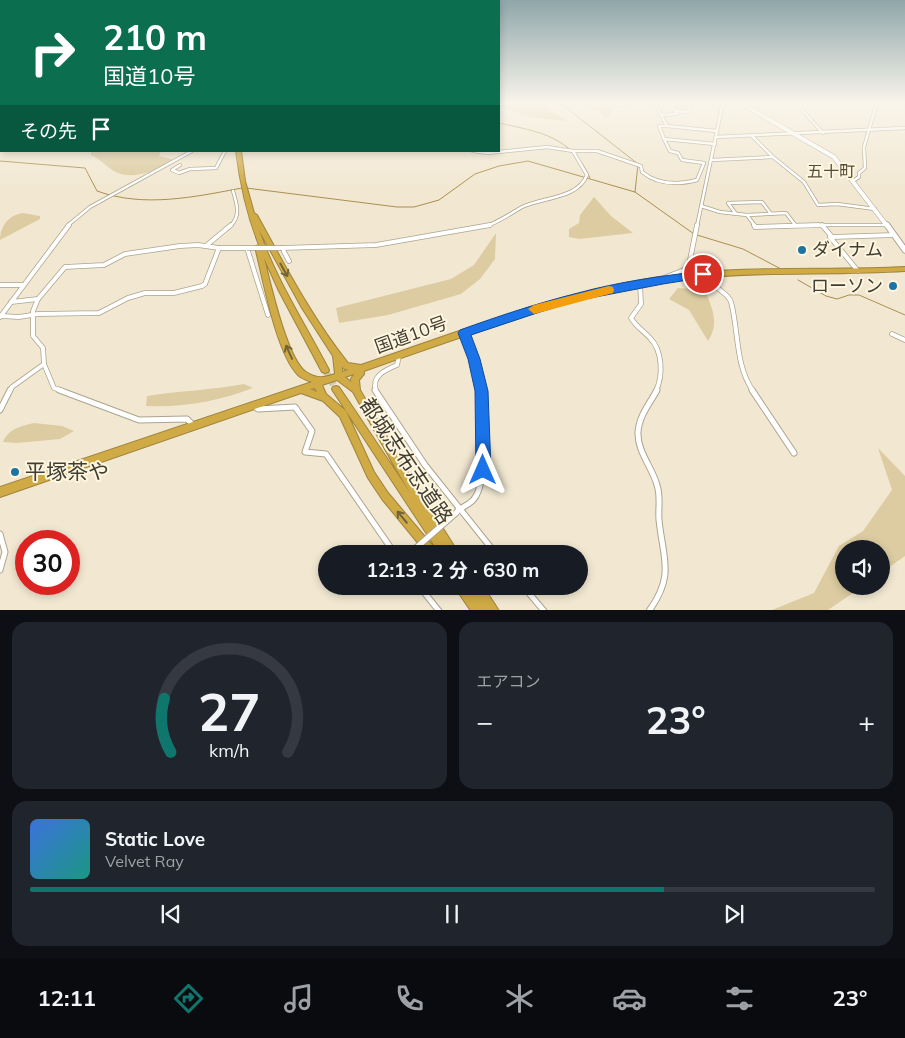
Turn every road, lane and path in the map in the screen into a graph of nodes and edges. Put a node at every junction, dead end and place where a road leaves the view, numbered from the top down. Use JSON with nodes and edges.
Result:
{"nodes":[{"id":1,"x":661,"y":130,"type":"edge"},
{"id":2,"x":713,"y":130,"type":"edge"},
{"id":3,"x":788,"y":130,"type":"edge"},
{"id":4,"x":859,"y":130,"type":"edge"},
{"id":5,"x":870,"y":130,"type":"edge"},
{"id":6,"x":718,"y":131,"type":"joint"},
{"id":7,"x":823,"y":132,"type":"joint"},
{"id":8,"x":794,"y":134,"type":"junction"},
{"id":9,"x":752,"y":136,"type":"junction"},
{"id":10,"x":716,"y":137,"type":"junction"},
{"id":11,"x":664,"y":139,"type":"junction"},
{"id":12,"x":714,"y":144,"type":"junction"},
{"id":13,"x":573,"y":151,"type":"junction"},
{"id":14,"x":190,"y":152,"type":"edge"},
{"id":15,"x":224,"y":152,"type":"edge"},
{"id":16,"x":238,"y":152,"type":"edge"},
{"id":17,"x":480,"y":152,"type":"edge"},
{"id":18,"x":498,"y":152,"type":"edge"},
{"id":19,"x":500,"y":152,"type":"edge"},
{"id":20,"x":773,"y":157,"type":"junction"},
{"id":21,"x":712,"y":160,"type":"junction"},
{"id":22,"x":704,"y":163,"type":"junction"},
{"id":23,"x":180,"y":165,"type":"dead end"},
{"id":24,"x":853,"y":181,"type":"junction"},
{"id":25,"x":234,"y":191,"type":"dead end"},
{"id":26,"x":245,"y":194,"type":"junction"},
{"id":27,"x":701,"y":206,"type":"junction"},
{"id":28,"x":875,"y":209,"type":"junction"},
{"id":29,"x":249,"y":210,"type":"junction"},
{"id":30,"x":736,"y":214,"type":"junction"},
{"id":31,"x":772,"y":214,"type":"junction"},
{"id":32,"x":747,"y":215,"type":"junction"},
{"id":33,"x":822,"y":225,"type":"junction"},
{"id":34,"x":886,"y":225,"type":"junction"},
{"id":35,"x":796,"y":226,"type":"junction"},
{"id":36,"x":894,"y":235,"type":"junction"},
{"id":37,"x":832,"y":236,"type":"junction"},
{"id":38,"x":207,"y":246,"type":"junction"},
{"id":39,"x":220,"y":248,"type":"junction"},
{"id":40,"x":247,"y":248,"type":"junction"},
{"id":41,"x":282,"y":248,"type":"junction"},
{"id":42,"x":905,"y":250,"type":"edge"},
{"id":43,"x":289,"y":261,"type":"dead end"},
{"id":44,"x":905,"y":269,"type":"edge"},
{"id":45,"x":858,"y":271,"type":"junction"},
{"id":46,"x":712,"y":274,"type":"junction"},
{"id":47,"x":663,"y":280,"type":"junction"},
{"id":48,"x":23,"y":284,"type":"junction"},
{"id":49,"x":640,"y":284,"type":"junction"},
{"id":50,"x":0,"y":285,"type":"edge"},
{"id":51,"x":38,"y":299,"type":"junction"},
{"id":52,"x":11,"y":302,"type":"junction"},
{"id":53,"x":33,"y":314,"type":"junction"},
{"id":54,"x":268,"y":315,"type":"dead end"},
{"id":55,"x":0,"y":317,"type":"edge"},
{"id":56,"x":464,"y":333,"type":"junction"},
{"id":57,"x":892,"y":334,"type":"dead end"},
{"id":58,"x":905,"y":340,"type":"edge"},
{"id":59,"x":337,"y":355,"type":"junction"},
{"id":60,"x":399,"y":356,"type":"junction"},
{"id":61,"x":44,"y":364,"type":"junction"},
{"id":62,"x":368,"y":367,"type":"junction"},
{"id":63,"x":325,"y":370,"type":"tunnel mouth"},
{"id":64,"x":300,"y":372,"type":"junction"},
{"id":65,"x":340,"y":377,"type":"junction"},
{"id":66,"x":321,"y":383,"type":"junction"},
{"id":67,"x":336,"y":388,"type":"tunnel mouth"},
{"id":68,"x":300,"y":389,"type":"junction"},
{"id":69,"x":356,"y":390,"type":"junction"},
{"id":70,"x":285,"y":394,"type":"junction"},
{"id":71,"x":330,"y":402,"type":"junction"},
{"id":72,"x":254,"y":405,"type":"junction"},
{"id":73,"x":0,"y":410,"type":"edge"},
{"id":74,"x":194,"y":426,"type":"junction"},
{"id":75,"x":794,"y":452,"type":"dead end"},
{"id":76,"x":0,"y":492,"type":"edge"},
{"id":77,"x":458,"y":511,"type":"junction"},
{"id":78,"x":0,"y":534,"type":"edge"},
{"id":79,"x":389,"y":545,"type":"edge"},
{"id":80,"x":419,"y":545,"type":"edge"},
{"id":81,"x":426,"y":545,"type":"edge"},
{"id":82,"x":440,"y":545,"type":"edge"},
{"id":83,"x":448,"y":545,"type":"edge"},
{"id":84,"x":488,"y":545,"type":"edge"},
{"id":85,"x":0,"y":570,"type":"edge"},
{"id":86,"x":427,"y":595,"type":"edge"},
{"id":87,"x":466,"y":595,"type":"edge"},
{"id":88,"x":476,"y":595,"type":"edge"},
{"id":89,"x":483,"y":595,"type":"edge"},
{"id":90,"x":531,"y":595,"type":"edge"},
{"id":91,"x":439,"y":610,"type":"edge"},
{"id":92,"x":478,"y":610,"type":"edge"},
{"id":93,"x":487,"y":610,"type":"edge"},
{"id":94,"x":494,"y":610,"type":"edge"},
{"id":95,"x":544,"y":610,"type":"edge"},
{"id":96,"x":650,"y":610,"type":"edge"}],
"edges":[{"from":1,"to":11,"type":"street"},
{"from":2,"to":6,"type":"street"},
{"from":3,"to":8,"type":"street"},
{"from":4,"to":7,"type":"street"},
{"from":5,"to":24,"type":"street"},
{"from":6,"to":10,"type":"street"},
{"from":7,"to":8,"type":"street"},
{"from":8,"to":9,"type":"street"},
{"from":8,"to":24,"type":"street"},
{"from":9,"to":10,"type":"street"},
{"from":9,"to":20,"type":"street"},
{"from":10,"to":12,"type":"street"},
{"from":11,"to":12,"type":"street"},
{"from":11,"to":22,"type":"street"},
{"from":12,"to":21,"type":"street"},
{"from":13,"to":19,"type":"street"},
{"from":13,"to":22,"type":"street"},
{"from":13,"to":41,"type":"street"},
{"from":14,"to":48,"type":"street"},
{"from":15,"to":23,"type":"street"},
{"from":16,"to":26,"type":"highway"},
{"from":17,"to":18,"type":"street"},
{"from":20,"to":21,"type":"street"},
{"from":20,"to":28,"type":"street"},
{"from":21,"to":22,"type":"street"},
{"from":21,"to":27,"type":"street"},
{"from":24,"to":28,"type":"street"},
{"from":25,"to":38,"type":"street"},
{"from":26,"to":29,"type":"highway"},
{"from":26,"to":59,"type":"highway","one_way":true},
{"from":27,"to":30,"type":"street"},
{"from":27,"to":47,"type":"street"},
{"from":28,"to":34,"type":"street"},
{"from":29,"to":63,"type":"highway"},
{"from":64,"to":29,"type":"highway","one_way":true},
{"from":30,"to":31,"type":"street"},
{"from":30,"to":32,"type":"street"},
{"from":31,"to":32,"type":"street"},
{"from":31,"to":35,"type":"street"},
{"from":32,"to":35,"type":"street"},
{"from":33,"to":34,"type":"street"},
{"from":33,"to":35,"type":"street"},
{"from":33,"to":37,"type":"street"},
{"from":34,"to":36,"type":"street"},
{"from":36,"to":37,"type":"street"},
{"from":36,"to":42,"type":"street"},
{"from":37,"to":45,"type":"street"},
{"from":38,"to":39,"type":"street"},
{"from":38,"to":51,"type":"street"},
{"from":39,"to":40,"type":"street"},
{"from":39,"to":53,"type":"street"},
{"from":40,"to":41,"type":"street","bridge":true},
{"from":40,"to":54,"type":"street"},
{"from":41,"to":43,"type":"street"},
{"from":44,"to":45,"type":"highway","name":"国道10号"},
{"from":45,"to":46,"type":"highway","name":"国道10号"},
{"from":46,"to":47,"type":"highway","name":"国道10号"},
{"from":46,"to":75,"type":"street"},
{"from":47,"to":49,"type":"highway","name":"国道10号"},
{"from":48,"to":50,"type":"street"},
{"from":48,"to":52,"type":"street"},
{"from":49,"to":56,"type":"highway","name":"国道10号"},
{"from":49,"to":96,"type":"street"},
{"from":51,"to":52,"type":"street"},
{"from":51,"to":53,"type":"street"},
{"from":52,"to":55,"type":"street"},
{"from":53,"to":55,"type":"street"},
{"from":53,"to":61,"type":"street"},
{"from":56,"to":60,"type":"highway","name":"国道10号"},
{"from":56,"to":77,"type":"street"},
{"from":57,"to":58,"type":"street"},
{"from":59,"to":62,"type":"highway"},
{"from":59,"to":65,"type":"highway"},
{"from":60,"to":62,"type":"highway","name":"国道10号"},
{"from":60,"to":77,"type":"street"},
{"from":61,"to":73,"type":"street"},
{"from":61,"to":74,"type":"street"},
{"from":62,"to":65,"type":"highway","name":"国道10号"},
{"from":62,"to":69,"type":"highway"},
{"from":64,"to":66,"type":"highway"},
{"from":64,"to":70,"type":"highway"},
{"from":65,"to":66,"type":"highway","name":"国道10号"},
{"from":65,"to":69,"type":"highway"},
{"from":66,"to":68,"type":"highway","name":"国道10号"},
{"from":66,"to":71,"type":"highway"},
{"from":67,"to":82,"type":"highway","name":"都城志布志道路"},
{"from":68,"to":70,"type":"highway","name":"国道10号"},
{"from":68,"to":71,"type":"highway"},
{"from":69,"to":83,"type":"highway"},
{"from":70,"to":72,"type":"highway","name":"国道10号"},
{"from":81,"to":71,"type":"highway","one_way":true},
{"from":72,"to":74,"type":"highway","name":"国道10号"},
{"from":72,"to":79,"type":"street"},
{"from":74,"to":76,"type":"highway","name":"国道10号"},
{"from":77,"to":80,"type":"street","bridge":true},
{"from":77,"to":84,"type":"street"},
{"from":78,"to":85,"type":"street"},
{"from":86,"to":91,"type":"street"},
{"from":87,"to":92,"type":"highway"},
{"from":88,"to":93,"type":"highway"},
{"from":89,"to":94,"type":"highway"},
{"from":90,"to":95,"type":"street"}]}
